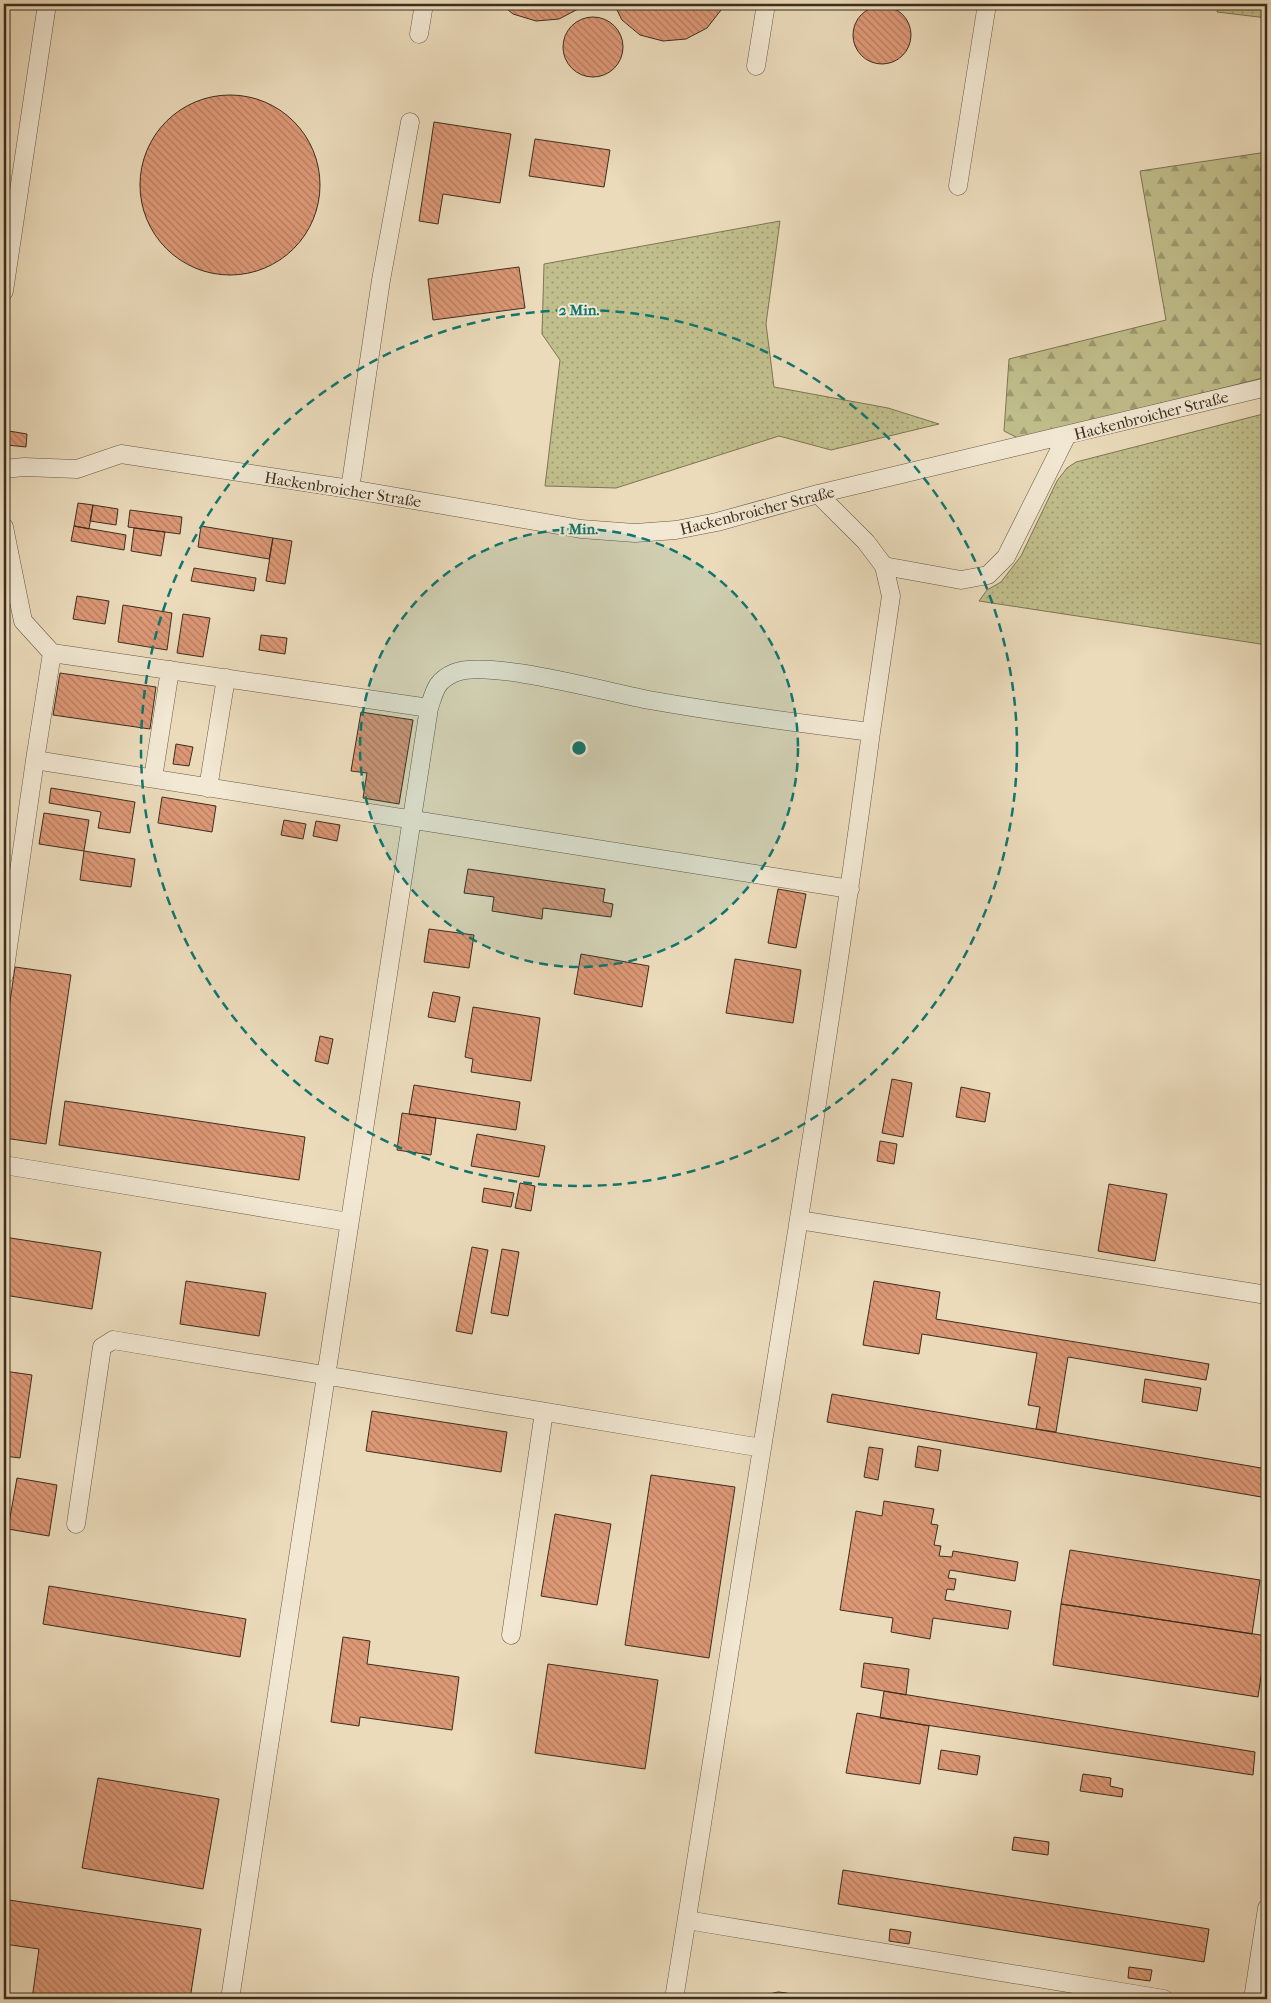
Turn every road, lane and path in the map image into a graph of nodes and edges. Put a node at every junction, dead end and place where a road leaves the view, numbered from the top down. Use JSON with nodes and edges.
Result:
{"nodes":[{"id":1,"x":47,"y":4,"type":"edge"},
{"id":2,"x":424,"y":4,"type":"edge"},
{"id":3,"x":766,"y":4,"type":"edge"},
{"id":4,"x":987,"y":4,"type":"edge"},
{"id":5,"x":419,"y":34,"type":"dead end"},
{"id":6,"x":756,"y":66,"type":"dead end"},
{"id":7,"x":410,"y":122,"type":"dead end"},
{"id":8,"x":958,"y":186,"type":"dead end"},
{"id":9,"x":4,"y":291,"type":"edge"},
{"id":10,"x":1267,"y":387,"type":"edge"},
{"id":11,"x":1066,"y":436,"type":"junction"},
{"id":12,"x":4,"y":469,"type":"edge"},
{"id":13,"x":350,"y":489,"type":"junction"},
{"id":14,"x":818,"y":494,"type":"junction"},
{"id":15,"x":4,"y":528,"type":"edge"},
{"id":16,"x":884,"y":566,"type":"junction"},
{"id":17,"x":52,"y":653,"type":"junction"},
{"id":18,"x":170,"y":670,"type":"junction"},
{"id":19,"x":226,"y":678,"type":"junction"},
{"id":20,"x":430,"y":708,"type":"junction"},
{"id":21,"x":872,"y":732,"type":"junction"},
{"id":22,"x":35,"y":760,"type":"junction"},
{"id":23,"x":153,"y":778,"type":"junction"},
{"id":24,"x":208,"y":788,"type":"junction"},
{"id":25,"x":412,"y":821,"type":"junction"},
{"id":26,"x":850,"y":889,"type":"junction"},
{"id":27,"x":4,"y":975,"type":"edge"},
{"id":28,"x":4,"y":1165,"type":"edge"},
{"id":29,"x":799,"y":1220,"type":"junction"},
{"id":30,"x":349,"y":1222,"type":"junction"},
{"id":31,"x":1267,"y":1295,"type":"edge"},
{"id":32,"x":326,"y":1375,"type":"junction"},
{"id":33,"x":544,"y":1412,"type":"junction"},
{"id":34,"x":762,"y":1448,"type":"junction"},
{"id":35,"x":76,"y":1524,"type":"dead end"},
{"id":36,"x":511,"y":1635,"type":"dead end"},
{"id":37,"x":1267,"y":1908,"type":"edge"},
{"id":38,"x":687,"y":1920,"type":"junction"},
{"id":39,"x":230,"y":1999,"type":"edge"},
{"id":40,"x":674,"y":1999,"type":"edge"},
{"id":41,"x":1164,"y":1999,"type":"edge"},
{"id":42,"x":1253,"y":1999,"type":"edge"}],
"edges":[{"from":1,"to":9,"type":"lane"},
{"from":2,"to":5,"type":"lane"},
{"from":3,"to":6,"type":"lane"},
{"from":4,"to":8,"type":"lane"},
{"from":7,"to":13,"type":"lane"},
{"from":10,"to":11,"type":"lane","name":"Hackenbroicher Straße"},
{"from":11,"to":14,"type":"lane","name":"Hackenbroicher Straße"},
{"from":11,"to":16,"type":"lane"},
{"from":12,"to":13,"type":"lane","name":"Hackenbroicher Straße"},
{"from":13,"to":14,"type":"lane","name":"Hackenbroicher Straße"},
{"from":14,"to":16,"type":"lane"},
{"from":15,"to":17,"type":"lane"},
{"from":16,"to":21,"type":"lane"},
{"from":17,"to":18,"type":"lane"},
{"from":17,"to":22,"type":"lane"},
{"from":18,"to":19,"type":"lane"},
{"from":18,"to":23,"type":"lane"},
{"from":19,"to":20,"type":"lane"},
{"from":19,"to":24,"type":"lane"},
{"from":20,"to":21,"type":"lane"},
{"from":20,"to":25,"type":"lane"},
{"from":21,"to":26,"type":"lane"},
{"from":22,"to":23,"type":"lane"},
{"from":22,"to":27,"type":"lane"},
{"from":23,"to":24,"type":"lane"},
{"from":24,"to":25,"type":"lane"},
{"from":25,"to":26,"type":"lane"},
{"from":25,"to":30,"type":"lane"},
{"from":26,"to":29,"type":"lane"},
{"from":28,"to":30,"type":"lane"},
{"from":29,"to":31,"type":"lane"},
{"from":29,"to":34,"type":"lane"},
{"from":30,"to":32,"type":"lane"},
{"from":32,"to":33,"type":"lane"},
{"from":32,"to":35,"type":"lane"},
{"from":32,"to":39,"type":"lane"},
{"from":33,"to":34,"type":"lane"},
{"from":33,"to":36,"type":"lane"},
{"from":34,"to":38,"type":"lane"},
{"from":37,"to":42,"type":"lane"},
{"from":38,"to":40,"type":"lane"},
{"from":38,"to":41,"type":"lane"}]}
